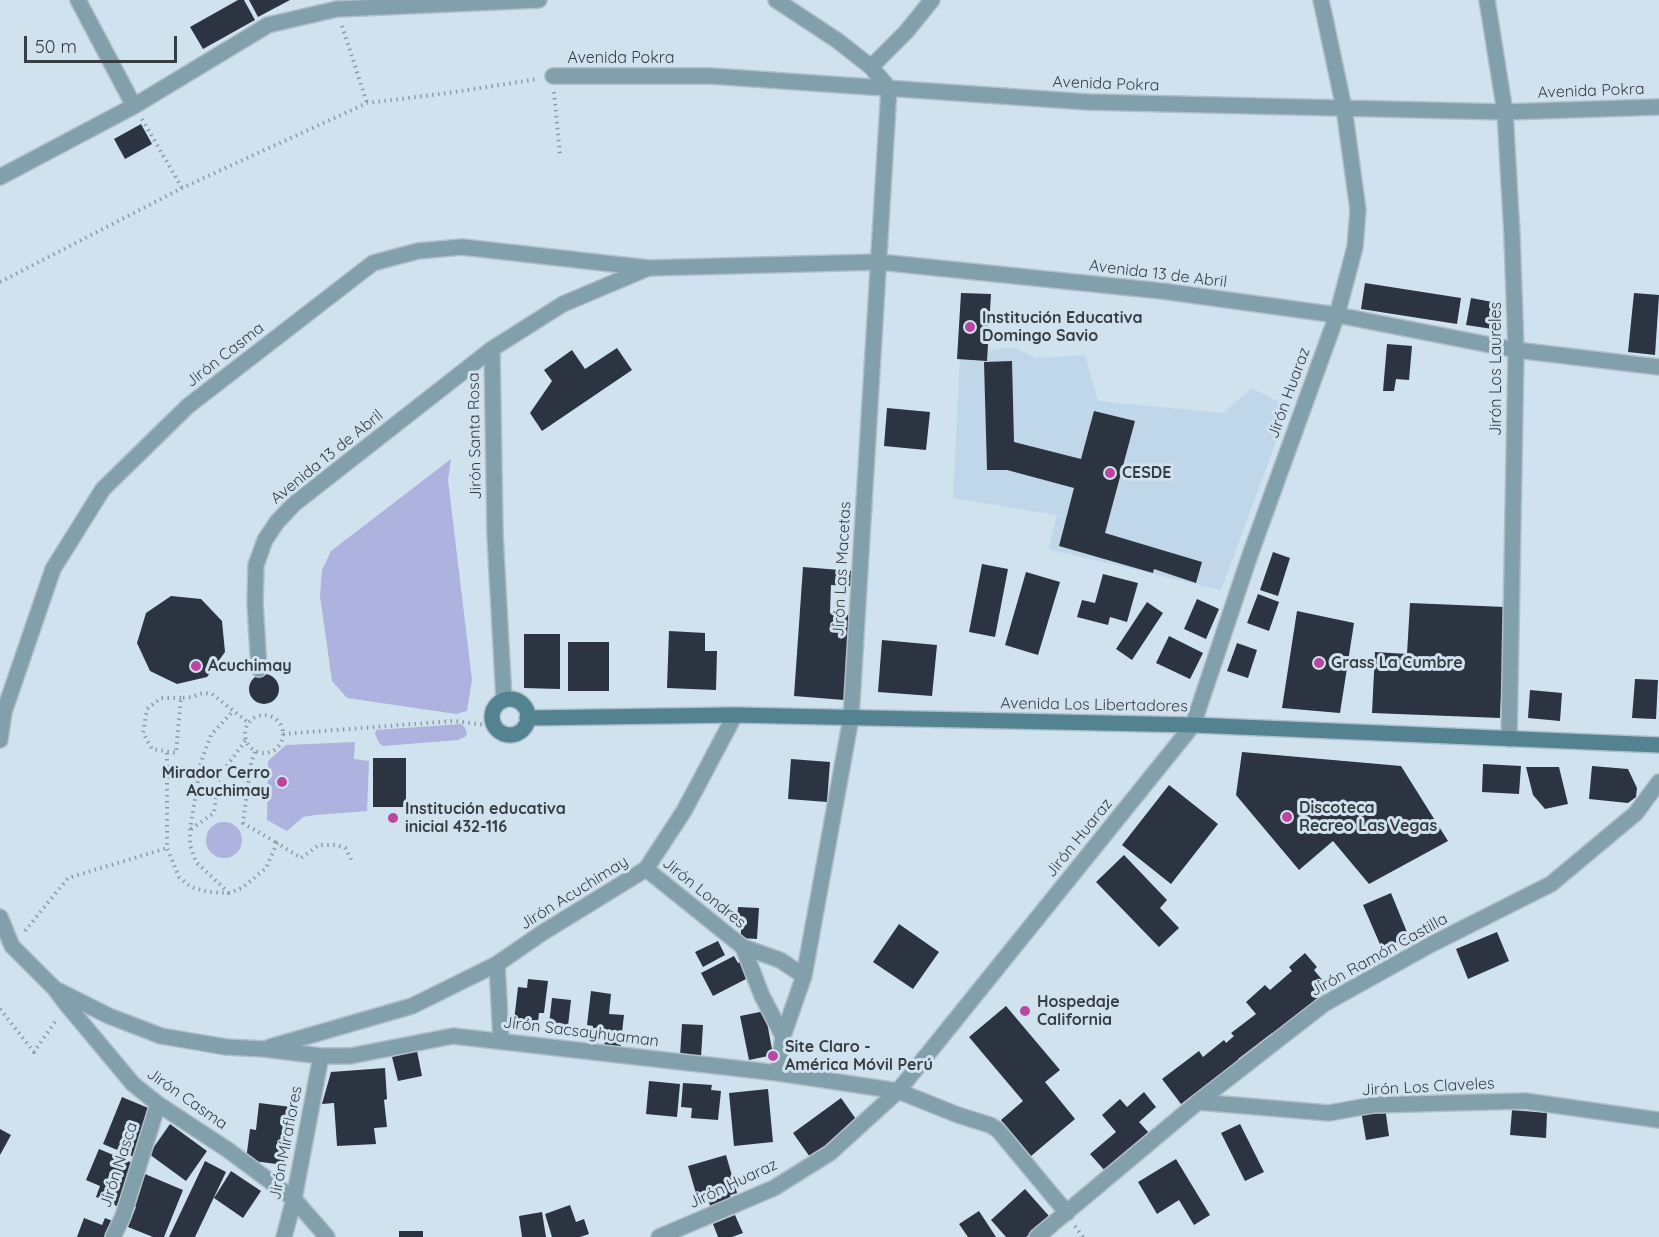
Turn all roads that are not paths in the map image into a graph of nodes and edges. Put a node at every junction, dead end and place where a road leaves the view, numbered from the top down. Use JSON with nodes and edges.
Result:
{"nodes":[{"id":1,"x":78,"y":0,"type":"edge"},
{"id":2,"x":539,"y":0,"type":"edge"},
{"id":3,"x":776,"y":0,"type":"edge"},
{"id":4,"x":932,"y":0,"type":"edge"},
{"id":5,"x":1321,"y":0,"type":"edge"},
{"id":6,"x":1487,"y":0,"type":"edge"},
{"id":7,"x":336,"y":4,"type":"edge"},
{"id":8,"x":871,"y":67,"type":"junction"},
{"id":9,"x":553,"y":76,"type":"road end"},
{"id":10,"x":889,"y":88,"type":"junction"},
{"id":11,"x":134,"y":106,"type":"junction"},
{"id":12,"x":1659,"y":106,"type":"edge"},
{"id":13,"x":1344,"y":108,"type":"junction"},
{"id":14,"x":1505,"y":112,"type":"junction"},
{"id":15,"x":0,"y":177,"type":"edge"},
{"id":16,"x":879,"y":262,"type":"junction"},
{"id":17,"x":649,"y":268,"type":"junction"},
{"id":18,"x":1337,"y":315,"type":"junction"},
{"id":19,"x":492,"y":349,"type":"junction"},
{"id":20,"x":1516,"y":350,"type":"junction"},
{"id":21,"x":1659,"y":367,"type":"edge"},
{"id":22,"x":259,"y":669,"type":"dead end"},
{"id":23,"x":504,"y":700,"type":"junction"},
{"id":24,"x":735,"y":715,"type":"junction"},
{"id":25,"x":527,"y":718,"type":"junction"},
{"id":26,"x":851,"y":718,"type":"junction"},
{"id":27,"x":1193,"y":725,"type":"junction"},
{"id":28,"x":1509,"y":739,"type":"junction"},
{"id":29,"x":0,"y":740,"type":"edge"},
{"id":30,"x":1659,"y":745,"type":"edge"},
{"id":31,"x":1659,"y":782,"type":"edge"},
{"id":32,"x":646,"y":869,"type":"junction"},
{"id":33,"x":0,"y":917,"type":"edge"},
{"id":34,"x":743,"y":947,"type":"junction"},
{"id":35,"x":497,"y":964,"type":"junction"},
{"id":36,"x":804,"y":976,"type":"junction"},
{"id":37,"x":55,"y":989,"type":"junction"},
{"id":38,"x":783,"y":1036,"type":"junction"},
{"id":39,"x":501,"y":1040,"type":"junction"},
{"id":40,"x":264,"y":1048,"type":"junction"},
{"id":41,"x":321,"y":1056,"type":"junction"},
{"id":42,"x":778,"y":1073,"type":"junction"},
{"id":43,"x":898,"y":1090,"type":"junction"},
{"id":44,"x":1198,"y":1102,"type":"junction"},
{"id":45,"x":158,"y":1104,"type":"junction"},
{"id":46,"x":1659,"y":1120,"type":"edge"},
{"id":47,"x":294,"y":1199,"type":"junction"},
{"id":48,"x":1067,"y":1213,"type":"junction"},
{"id":49,"x":113,"y":1237,"type":"edge"},
{"id":50,"x":284,"y":1237,"type":"edge"},
{"id":51,"x":327,"y":1237,"type":"edge"},
{"id":52,"x":658,"y":1237,"type":"edge"},
{"id":53,"x":1036,"y":1237,"type":"edge"}],
"edges":[{"from":1,"to":11,"type":"street"},
{"from":2,"to":7,"type":"street"},
{"from":3,"to":8,"type":"street"},
{"from":4,"to":8,"type":"street"},
{"from":5,"to":13,"type":"street","name":"Jirón Huaraz"},
{"from":6,"to":14,"type":"street","name":"Jirón Los Laureles"},
{"from":7,"to":11,"type":"street"},
{"from":8,"to":10,"type":"street"},
{"from":9,"to":10,"type":"street","name":"Avenida Pokra"},
{"from":10,"to":13,"type":"street","name":"Avenida Pokra"},
{"from":10,"to":16,"type":"street","name":"Jirón Las Macetas"},
{"from":11,"to":15,"type":"street"},
{"from":12,"to":14,"type":"street","name":"Avenida Pokra"},
{"from":13,"to":14,"type":"street","name":"Avenida Pokra"},
{"from":13,"to":18,"type":"street","name":"Jirón Huaraz"},
{"from":14,"to":20,"type":"street","name":"Jirón Los Laureles"},
{"from":16,"to":17,"type":"street","name":"Avenida 13 de Abril"},
{"from":16,"to":18,"type":"street","name":"Avenida 13 de Abril"},
{"from":16,"to":26,"type":"street","name":"Jirón Las Macetas"},
{"from":17,"to":19,"type":"street"},
{"from":17,"to":29,"type":"street","name":"Jirón Casma"},
{"from":18,"to":20,"type":"street","name":"Avenida 13 de Abril"},
{"from":18,"to":27,"type":"street","name":"Jirón Huaraz"},
{"from":19,"to":22,"type":"street","name":"Avenida 13 de Abril"},
{"from":19,"to":23,"type":"street","name":"Jirón Santa Rosa"},
{"from":20,"to":21,"type":"street","name":"Avenida 13 de Abril"},
{"from":20,"to":28,"type":"street","name":"Jirón Los Laureles"},
{"from":23,"to":25,"type":"street"},
{"from":23,"to":25,"type":"street"},
{"from":24,"to":25,"type":"street","name":"Avenida Los Libertadores"},
{"from":24,"to":26,"type":"street","name":"Avenida Los Libertadores"},
{"from":24,"to":32,"type":"street","name":"Jirón Acuchimay"},
{"from":26,"to":27,"type":"street","name":"Avenida Los Libertadores"},
{"from":26,"to":36,"type":"street","name":"Jirón Las Macetas"},
{"from":27,"to":28,"type":"street","name":"Avenida Los Libertadores"},
{"from":27,"to":43,"type":"street","name":"Jirón Huaraz"},
{"from":28,"to":30,"type":"street","name":"Avenida Los Libertadores"},
{"from":31,"to":44,"type":"street","name":"Jirón Ramón Castilla"},
{"from":32,"to":34,"type":"street","name":"Jirón Londres"},
{"from":32,"to":35,"type":"street","name":"Jirón Acuchimay"},
{"from":33,"to":37,"type":"street","name":"Jirón Casma"},
{"from":34,"to":36,"type":"street","name":"Jirón Londres"},
{"from":34,"to":38,"type":"street"},
{"from":35,"to":39,"type":"street"},
{"from":35,"to":40,"type":"street","name":"Jirón Acuchimay"},
{"from":36,"to":38,"type":"street","name":"Jirón Las Macetas"},
{"from":37,"to":40,"type":"street","name":"Jirón Sacsayhuaman"},
{"from":37,"to":45,"type":"street","name":"Jirón Casma"},
{"from":38,"to":42,"type":"street","name":"Jirón Las Macetas"},
{"from":39,"to":41,"type":"street","name":"Jirón Sacsayhuaman"},
{"from":39,"to":42,"type":"street","name":"Jirón Sacsayhuaman"},
{"from":40,"to":41,"type":"street","name":"Jirón Sacsayhuaman"},
{"from":41,"to":47,"type":"street","name":"Jirón Miraflores"},
{"from":42,"to":43,"type":"street","name":"Jirón Sacsayhuaman"},
{"from":43,"to":48,"type":"street","name":"Jirón Sacsayhuaman"},
{"from":43,"to":52,"type":"street","name":"Jirón Huaraz"},
{"from":44,"to":46,"type":"street","name":"Jirón Los Claveles"},
{"from":44,"to":48,"type":"street","name":"Jirón Ramón Castilla"},
{"from":45,"to":47,"type":"street","name":"Jirón Casma"},
{"from":45,"to":49,"type":"street","name":"Jirón Nasca"},
{"from":47,"to":50,"type":"street","name":"Jirón Miraflores"},
{"from":47,"to":51,"type":"street","name":"Jirón Casma"},
{"from":48,"to":53,"type":"street","name":"Jirón Ramón Castilla"}]}
